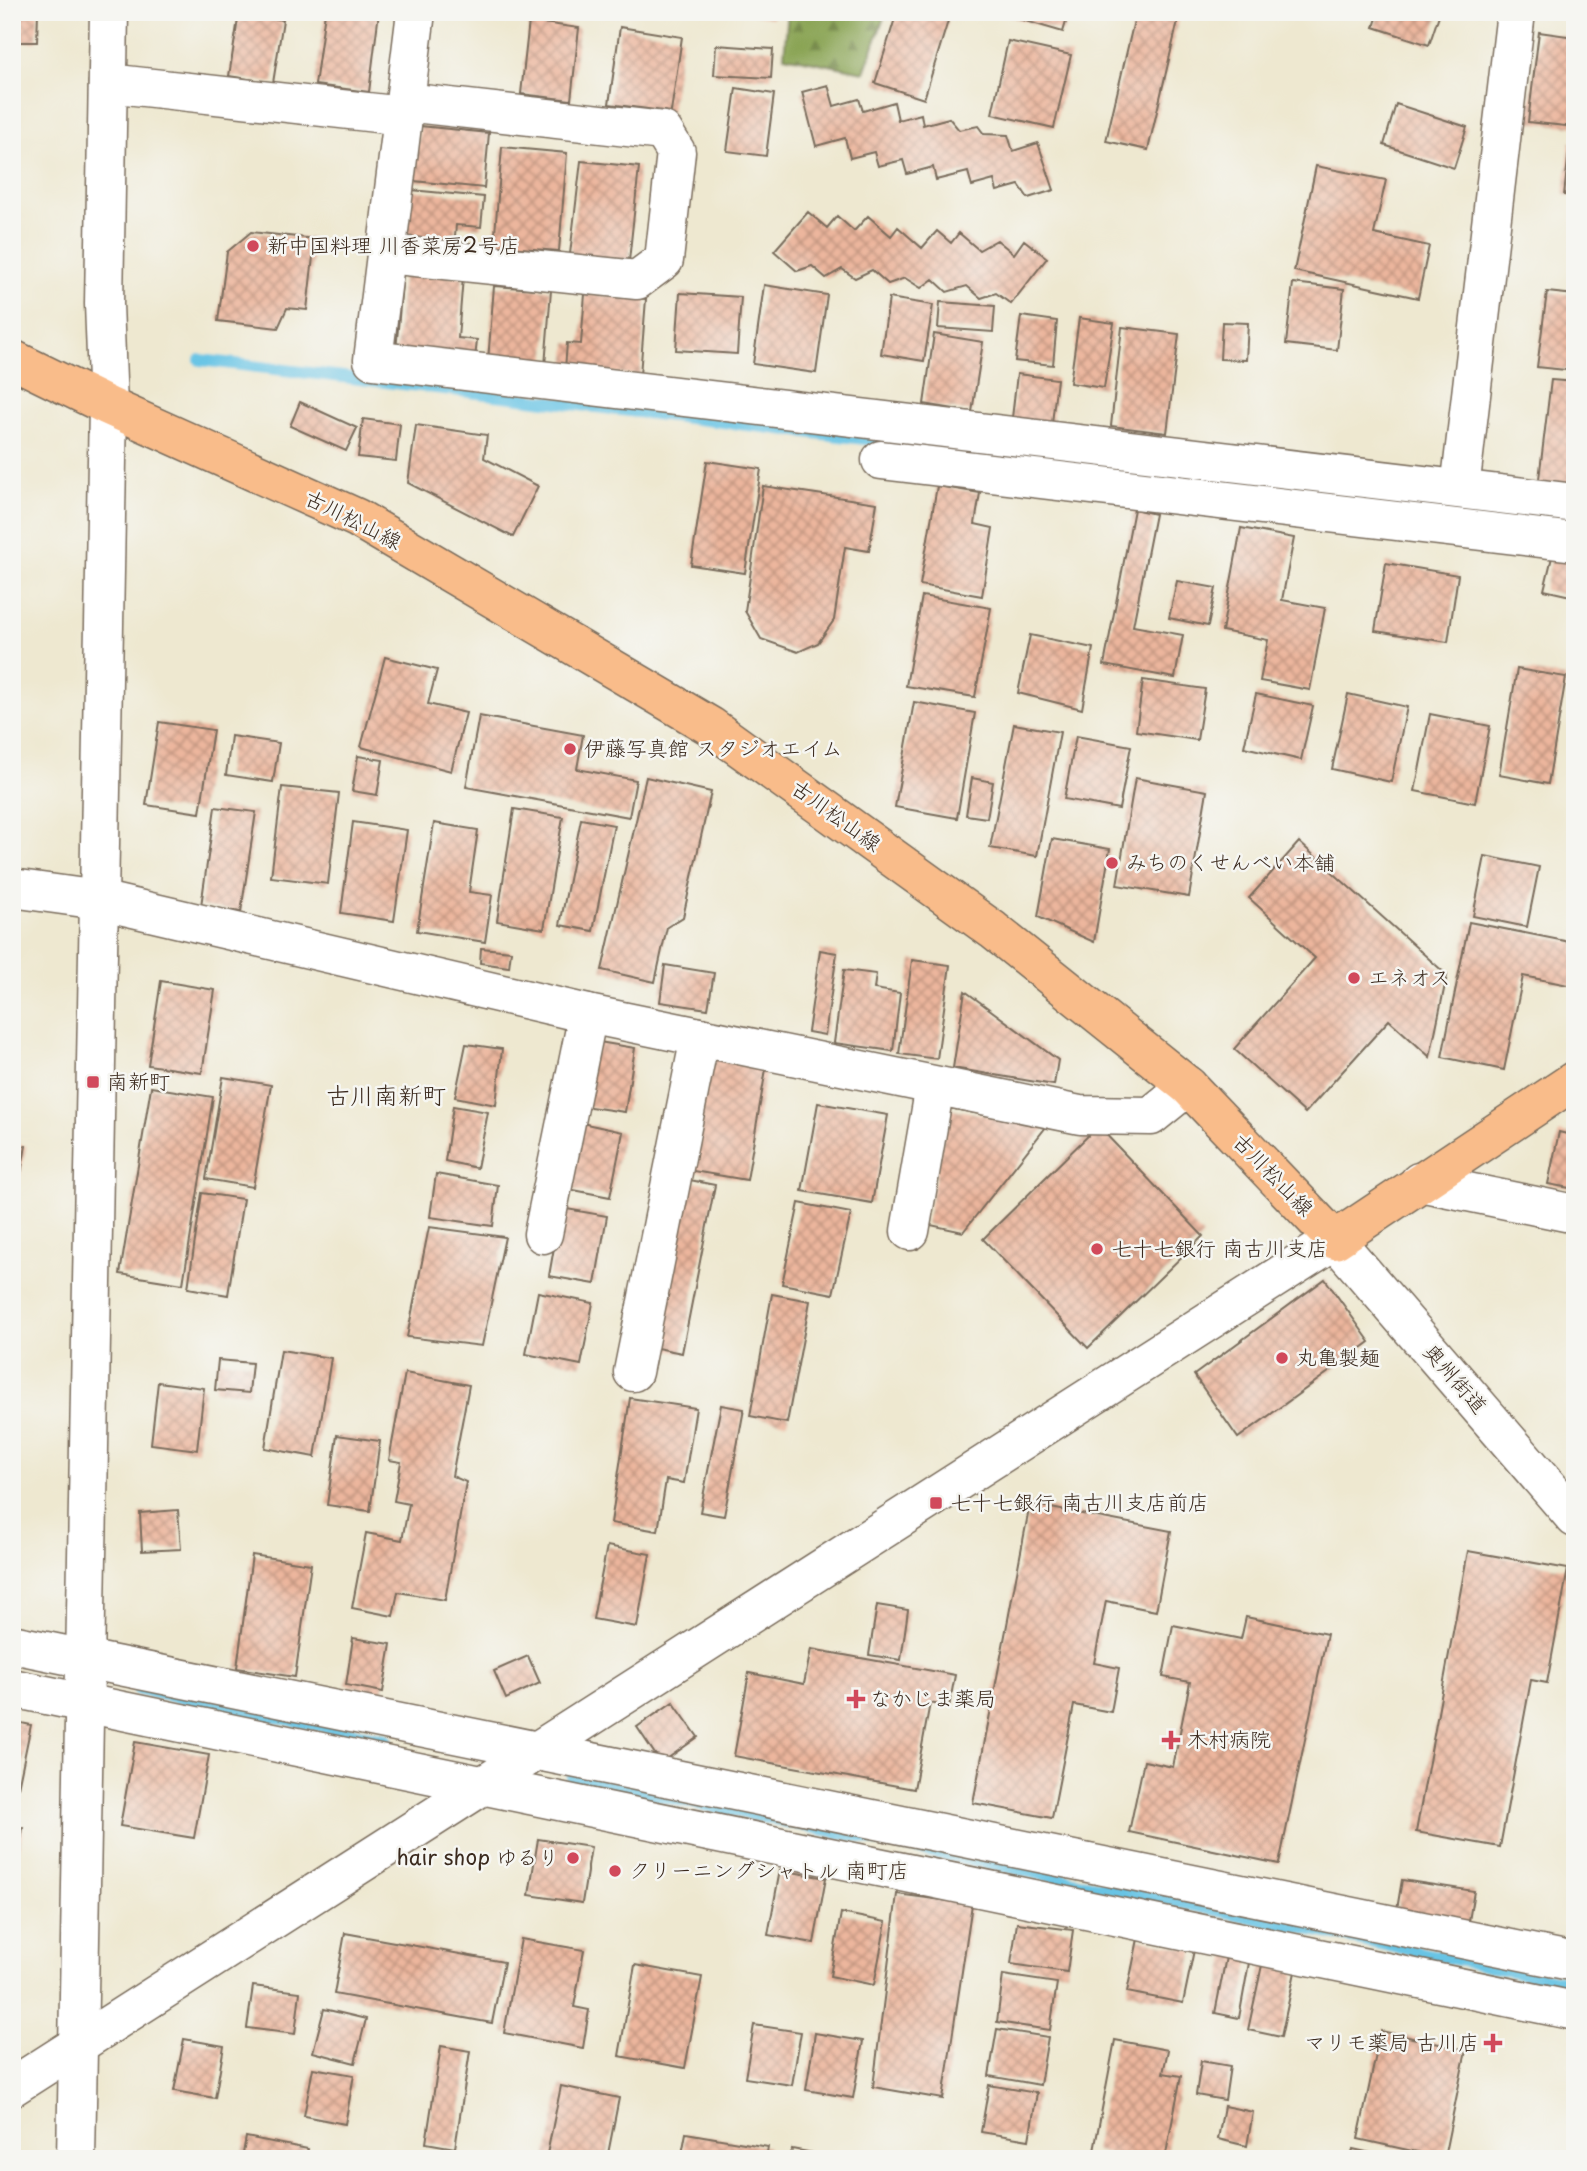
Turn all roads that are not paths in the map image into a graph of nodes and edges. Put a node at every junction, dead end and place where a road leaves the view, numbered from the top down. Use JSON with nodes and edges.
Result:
{"nodes":[{"id":1,"x":109,"y":12,"type":"edge"},
{"id":2,"x":416,"y":12,"type":"edge"},
{"id":3,"x":1516,"y":12,"type":"edge"},
{"id":4,"x":108,"y":83,"type":"junction"},
{"id":5,"x":404,"y":109,"type":"junction"},
{"id":6,"x":387,"y":254,"type":"junction"},
{"id":7,"x":12,"y":359,"type":"edge"},
{"id":8,"x":108,"y":406,"type":"junction"},
{"id":9,"x":881,"y":460,"type":"dead end"},
{"id":10,"x":1460,"y":489,"type":"junction"},
{"id":11,"x":1369,"y":498,"type":"junction"},
{"id":12,"x":1575,"y":503,"type":"edge"},
{"id":13,"x":1575,"y":542,"type":"edge"},
{"id":14,"x":12,"y":888,"type":"edge"},
{"id":15,"x":99,"y":900,"type":"junction"},
{"id":16,"x":588,"y":1014,"type":"junction"},
{"id":17,"x":699,"y":1037,"type":"junction"},
{"id":18,"x":1575,"y":1080,"type":"edge"},
{"id":19,"x":935,"y":1086,"type":"junction"},
{"id":20,"x":1188,"y":1086,"type":"junction"},
{"id":21,"x":1419,"y":1182,"type":"junction"},
{"id":22,"x":1575,"y":1214,"type":"edge"},
{"id":23,"x":910,"y":1231,"type":"dead end"},
{"id":24,"x":543,"y":1234,"type":"dead end"},
{"id":25,"x":1335,"y":1240,"type":"junction"},
{"id":26,"x":633,"y":1372,"type":"dead end"},
{"id":27,"x":1575,"y":1518,"type":"edge"},
{"id":28,"x":12,"y":1644,"type":"edge"},
{"id":29,"x":86,"y":1660,"type":"junction"},
{"id":30,"x":12,"y":1688,"type":"edge"},
{"id":31,"x":85,"y":1703,"type":"junction"},
{"id":32,"x":539,"y":1752,"type":"junction"},
{"id":33,"x":485,"y":1786,"type":"junction"},
{"id":34,"x":1575,"y":1962,"type":"edge"},
{"id":35,"x":1575,"y":2011,"type":"edge"},
{"id":36,"x":79,"y":2044,"type":"junction"},
{"id":37,"x":12,"y":2087,"type":"edge"},
{"id":38,"x":76,"y":2159,"type":"edge"}],
"edges":[{"from":1,"to":4,"type":"street"},
{"from":2,"to":5,"type":"street"},
{"from":3,"to":10,"type":"street"},
{"from":4,"to":5,"type":"street"},
{"from":4,"to":8,"type":"street"},
{"from":5,"to":6,"type":"street"},
{"from":5,"to":6,"type":"street"},
{"from":6,"to":11,"type":"street"},
{"from":7,"to":8,"type":"main road","name":"古川松山線"},
{"from":8,"to":15,"type":"street"},
{"from":8,"to":20,"type":"main road","name":"古川松山線"},
{"from":9,"to":11,"type":"street"},
{"from":10,"to":11,"type":"street"},
{"from":10,"to":12,"type":"street"},
{"from":11,"to":13,"type":"street"},
{"from":14,"to":15,"type":"street"},
{"from":15,"to":16,"type":"street"},
{"from":15,"to":29,"type":"street"},
{"from":16,"to":17,"type":"street"},
{"from":16,"to":24,"type":"street"},
{"from":17,"to":19,"type":"street"},
{"from":17,"to":26,"type":"street"},
{"from":18,"to":21,"type":"main road"},
{"from":19,"to":20,"type":"street"},
{"from":19,"to":23,"type":"street"},
{"from":20,"to":25,"type":"main road","name":"古川松山線"},
{"from":21,"to":22,"type":"street"},
{"from":21,"to":25,"type":"main road"},
{"from":25,"to":27,"type":"street","name":"奥州街道"},
{"from":25,"to":32,"type":"street"},
{"from":28,"to":29,"type":"street"},
{"from":29,"to":31,"type":"street"},
{"from":29,"to":32,"type":"street"},
{"from":30,"to":31,"type":"street"},
{"from":31,"to":33,"type":"street"},
{"from":31,"to":36,"type":"street"},
{"from":32,"to":33,"type":"street"},
{"from":32,"to":34,"type":"street"},
{"from":33,"to":35,"type":"street"},
{"from":33,"to":36,"type":"street"},
{"from":36,"to":37,"type":"street"},
{"from":36,"to":38,"type":"street"}]}
